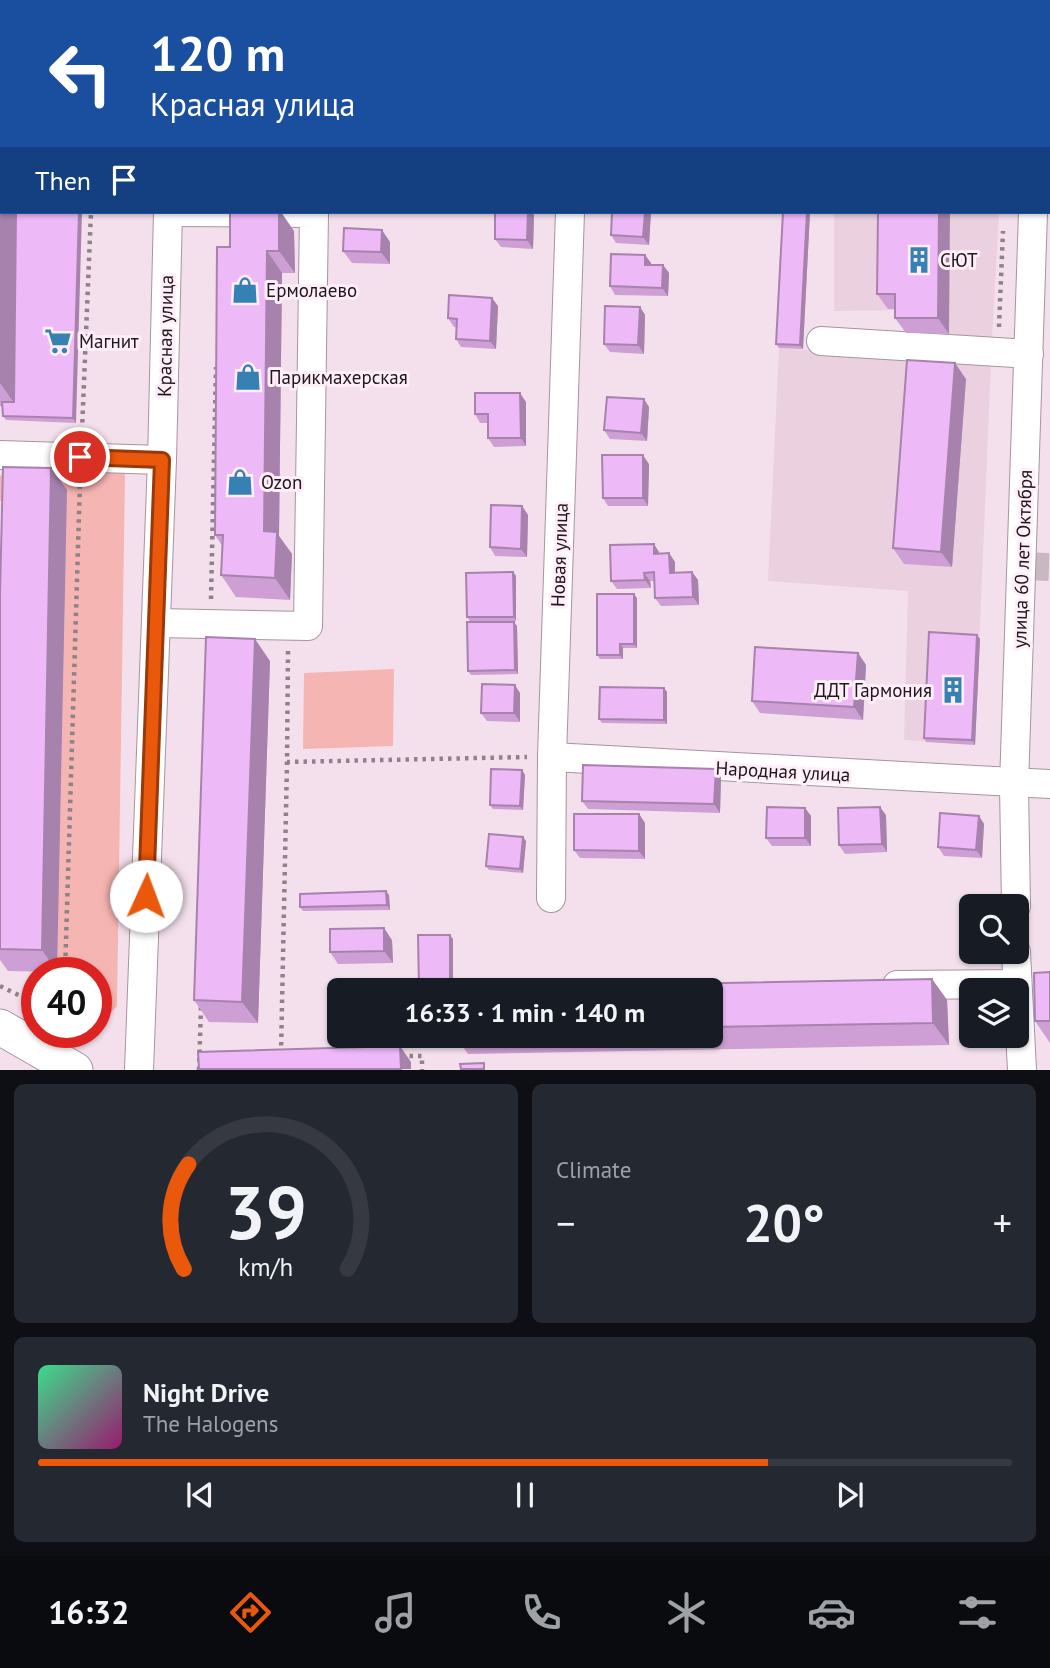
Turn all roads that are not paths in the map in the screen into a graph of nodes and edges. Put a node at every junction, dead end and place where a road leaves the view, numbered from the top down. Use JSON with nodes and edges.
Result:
{"nodes":[{"id":1,"x":168,"y":214,"type":"edge"},
{"id":2,"x":314,"y":214,"type":"edge"},
{"id":3,"x":570,"y":214,"type":"edge"},
{"id":4,"x":1033,"y":214,"type":"edge"},
{"id":5,"x":821,"y":341,"type":"dead end"},
{"id":6,"x":1029,"y":354,"type":"junction"},
{"id":7,"x":1039,"y":393,"type":"edge"},
{"id":8,"x":0,"y":455,"type":"edge"},
{"id":9,"x":162,"y":460,"type":"junction"},
{"id":10,"x":156,"y":623,"type":"junction"},
{"id":11,"x":552,"y":757,"type":"junction"},
{"id":12,"x":1050,"y":784,"type":"edge"},
{"id":13,"x":1014,"y":785,"type":"junction"},
{"id":14,"x":1016,"y":894,"type":"edge"},
{"id":15,"x":551,"y":898,"type":"dead end"},
{"id":16,"x":959,"y":984,"type":"edge"},
{"id":17,"x":866,"y":985,"type":"edge"},
{"id":18,"x":0,"y":1027,"type":"edge"},
{"id":19,"x":1021,"y":1048,"type":"edge"},
{"id":20,"x":75,"y":1069,"type":"edge"},
{"id":21,"x":139,"y":1069,"type":"edge"},
{"id":22,"x":1022,"y":1069,"type":"edge"}],
"edges":[{"from":1,"to":9,"type":"street","name":"Красная улица"},
{"from":2,"to":10,"type":"street"},
{"from":3,"to":11,"type":"street","name":"Новая улица"},
{"from":4,"to":6,"type":"street","name":"улица 60 лет Октября"},
{"from":5,"to":6,"type":"street"},
{"from":6,"to":7,"type":"street","name":"улица 60 лет Октября"},
{"from":7,"to":13,"type":"street","name":"улица 60 лет Октября"},
{"from":8,"to":9,"type":"street"},
{"from":9,"to":10,"type":"street","name":"Красная улица"},
{"from":10,"to":21,"type":"street","name":"Красная улица"},
{"from":11,"to":13,"type":"street","name":"Народная улица"},
{"from":11,"to":15,"type":"street","name":"Новая улица"},
{"from":12,"to":13,"type":"street","name":"Народная улица"},
{"from":13,"to":14,"type":"street","name":"улица 60 лет Октября"},
{"from":16,"to":17,"type":"street"},
{"from":18,"to":20,"type":"main road"},
{"from":19,"to":22,"type":"street"}]}
